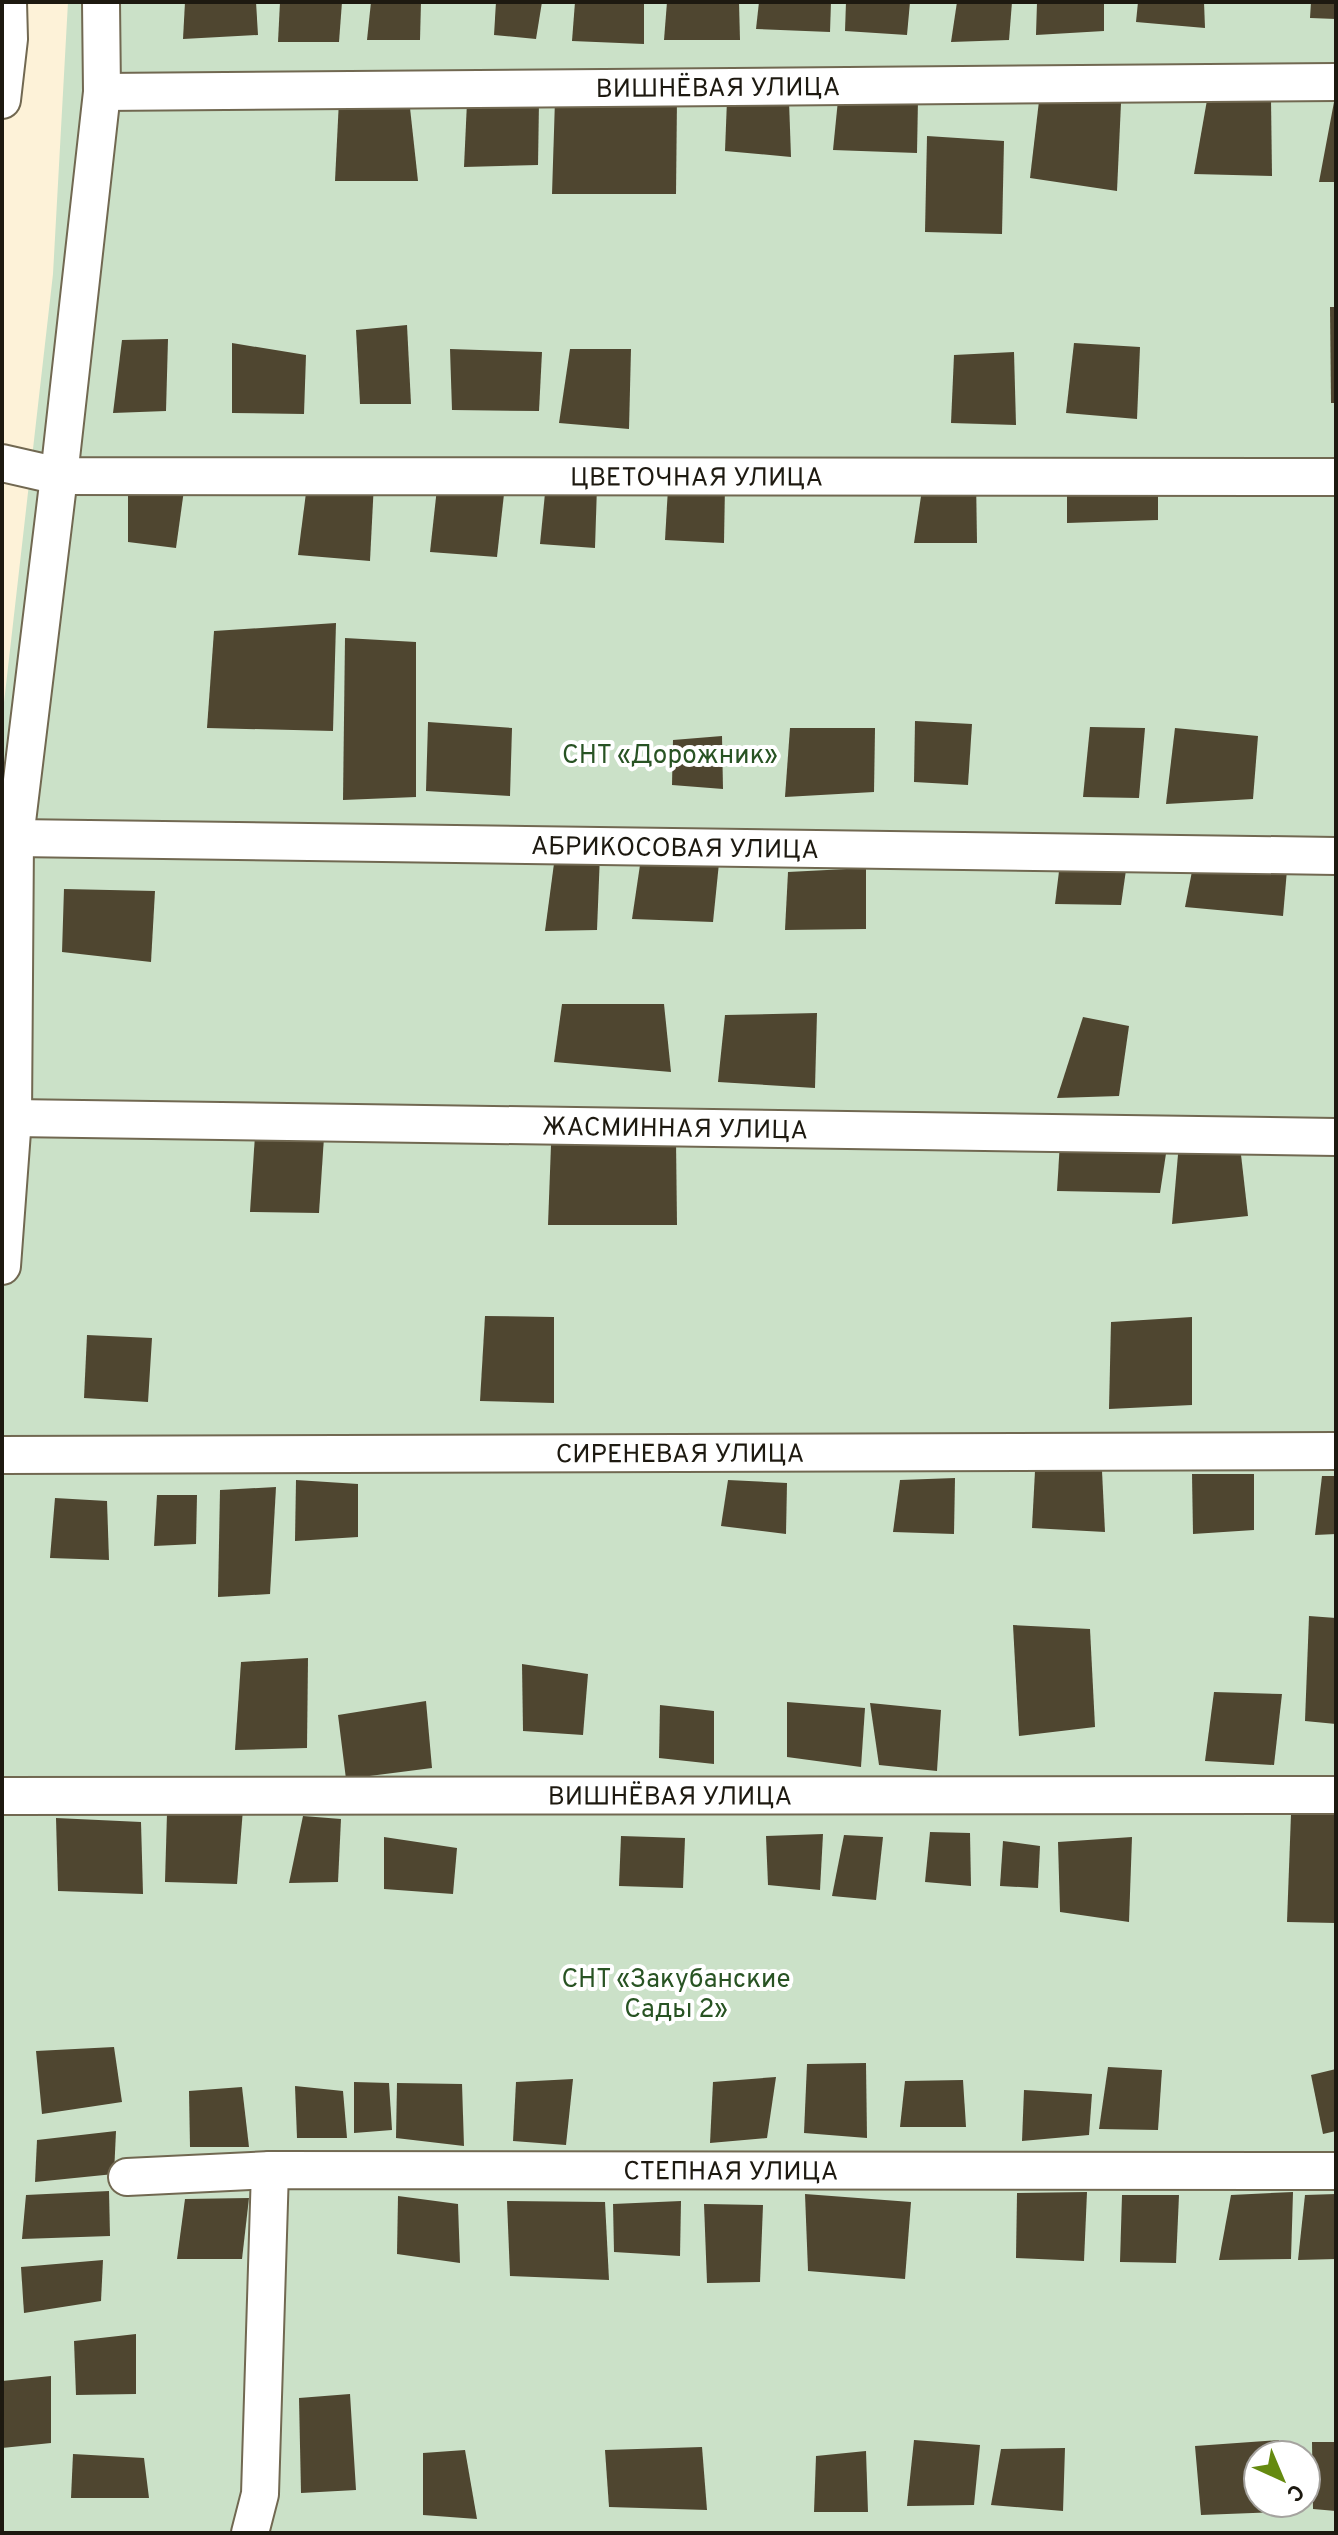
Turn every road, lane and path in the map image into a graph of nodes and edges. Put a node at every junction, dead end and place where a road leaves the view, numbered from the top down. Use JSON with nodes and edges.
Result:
{"nodes":[{"id":1,"x":8,"y":2,"type":"edge"},
{"id":2,"x":101,"y":2,"type":"edge"},
{"id":3,"x":1336,"y":82,"type":"edge"},
{"id":4,"x":102,"y":92,"type":"junction"},
{"id":5,"x":2,"y":100,"type":"edge"},
{"id":6,"x":2,"y":463,"type":"edge"},
{"id":7,"x":59,"y":476,"type":"junction"},
{"id":8,"x":1336,"y":477,"type":"edge"},
{"id":9,"x":15,"y":838,"type":"junction"},
{"id":10,"x":1336,"y":856,"type":"edge"},
{"id":11,"x":13,"y":1118,"type":"junction"},
{"id":12,"x":1336,"y":1137,"type":"edge"},
{"id":13,"x":2,"y":1266,"type":"edge"},
{"id":14,"x":1336,"y":1451,"type":"edge"},
{"id":15,"x":13,"y":1455,"type":"edge"},
{"id":16,"x":1336,"y":1795,"type":"edge"},
{"id":17,"x":2,"y":1796,"type":"edge"},
{"id":18,"x":270,"y":2170,"type":"junction"},
{"id":19,"x":1336,"y":2171,"type":"edge"},
{"id":20,"x":127,"y":2177,"type":"dead end"},
{"id":21,"x":250,"y":2533,"type":"edge"}],
"edges":[{"from":1,"to":5,"type":"street"},
{"from":2,"to":4,"type":"street"},
{"from":3,"to":4,"type":"street","name":"ВИШНЁВАЯ УЛИЦА"},
{"from":4,"to":7,"type":"street"},
{"from":6,"to":7,"type":"street","name":"ЦВЕТОЧНАЯ УЛИЦА"},
{"from":7,"to":8,"type":"street","name":"ЦВЕТОЧНАЯ УЛИЦА"},
{"from":7,"to":9,"type":"street"},
{"from":9,"to":10,"type":"street","name":"АБРИКОСОВАЯ УЛИЦА"},
{"from":9,"to":11,"type":"street"},
{"from":11,"to":12,"type":"street","name":"ЖАСМИННАЯ УЛИЦА"},
{"from":11,"to":13,"type":"street"},
{"from":14,"to":15,"type":"street","name":"СИРЕНЕВАЯ УЛИЦА"},
{"from":16,"to":17,"type":"street","name":"ВИШНЁВАЯ УЛИЦА"},
{"from":18,"to":19,"type":"street","name":"СТЕПНАЯ УЛИЦА"},
{"from":18,"to":20,"type":"street","name":"СТЕПНАЯ УЛИЦА"},
{"from":18,"to":21,"type":"street"}]}
